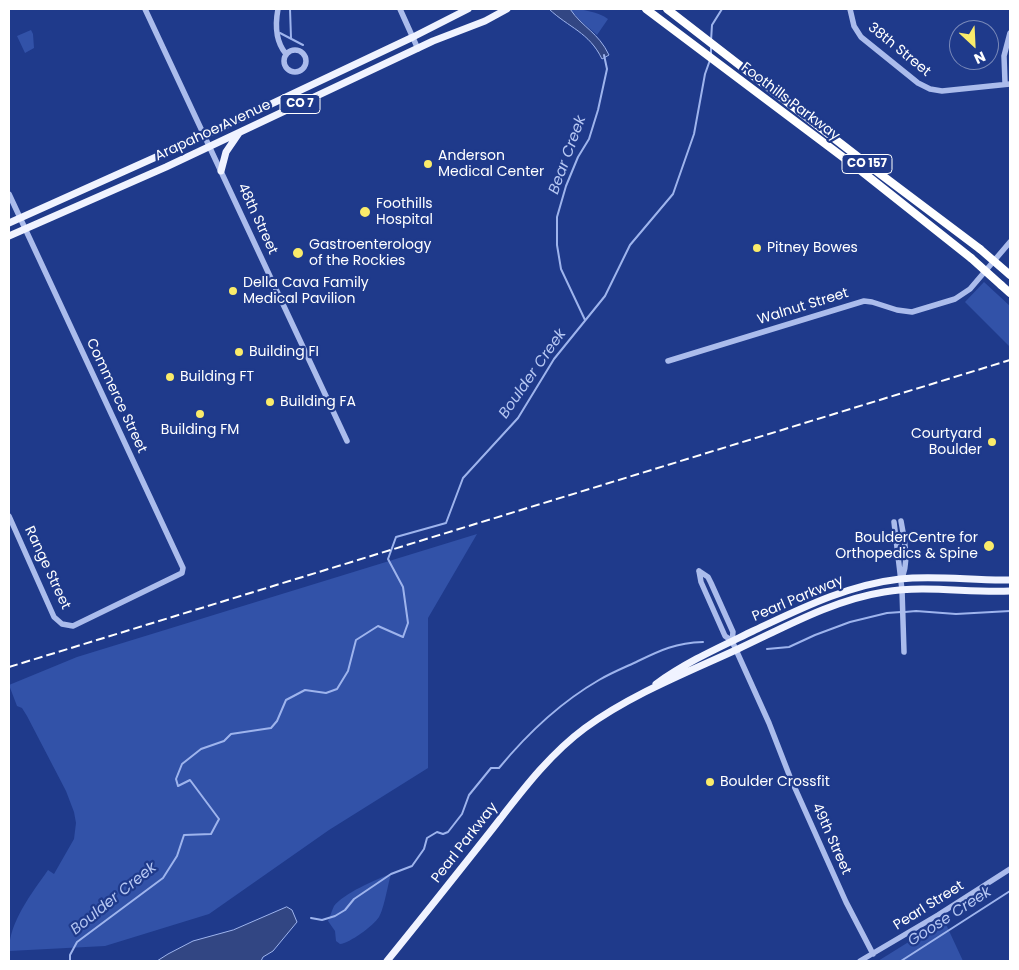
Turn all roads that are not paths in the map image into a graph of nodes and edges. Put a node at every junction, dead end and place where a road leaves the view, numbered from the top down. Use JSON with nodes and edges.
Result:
{"nodes":[{"id":1,"x":145,"y":9,"type":"edge"},
{"id":2,"x":278,"y":9,"type":"edge"},
{"id":3,"x":400,"y":9,"type":"edge"},
{"id":4,"x":468,"y":9,"type":"edge"},
{"id":5,"x":507,"y":9,"type":"edge"},
{"id":6,"x":646,"y":9,"type":"edge"},
{"id":7,"x":667,"y":9,"type":"edge"},
{"id":8,"x":850,"y":9,"type":"edge"},
{"id":9,"x":1010,"y":33,"type":"edge"},
{"id":10,"x":413,"y":37,"type":"junction"},
{"id":11,"x":418,"y":49,"type":"junction"},
{"id":12,"x":286,"y":54,"type":"junction"},
{"id":13,"x":1007,"y":83,"type":"edge"},
{"id":14,"x":240,"y":132,"type":"junction"},
{"id":15,"x":204,"y":135,"type":"junction"},
{"id":16,"x":209,"y":147,"type":"junction"},
{"id":17,"x":221,"y":171,"type":"junction"},
{"id":18,"x":9,"y":194,"type":"edge"},
{"id":19,"x":20,"y":218,"type":"junction"},
{"id":20,"x":9,"y":223,"type":"edge"},
{"id":21,"x":25,"y":229,"type":"junction"},
{"id":22,"x":9,"y":236,"type":"edge"},
{"id":23,"x":1010,"y":242,"type":"edge"},
{"id":24,"x":1010,"y":275,"type":"edge"},
{"id":25,"x":1010,"y":293,"type":"edge"},
{"id":26,"x":668,"y":360,"type":"dead end"},
{"id":27,"x":347,"y":440,"type":"dead end"},
{"id":28,"x":9,"y":516,"type":"edge"},
{"id":29,"x":898,"y":521,"type":"dead end"},
{"id":30,"x":901,"y":579,"type":"junction"},
{"id":31,"x":1010,"y":580,"type":"edge"},
{"id":32,"x":902,"y":590,"type":"junction"},
{"id":33,"x":1010,"y":591,"type":"edge"},
{"id":34,"x":68,"y":626,"type":"joint"},
{"id":35,"x":732,"y":642,"type":"junction"},
{"id":36,"x":735,"y":650,"type":"junction"},
{"id":37,"x":904,"y":652,"type":"dead end"},
{"id":38,"x":641,"y":694,"type":"junction"},
{"id":39,"x":1010,"y":869,"type":"edge"},
{"id":40,"x":873,"y":954,"type":"junction"},
{"id":41,"x":387,"y":961,"type":"edge"},
{"id":42,"x":860,"y":961,"type":"edge"}],
"edges":[{"from":1,"to":15,"type":"street","name":"48th Street"},
{"from":2,"to":12,"type":"street"},
{"from":3,"to":10,"type":"street"},
{"from":4,"to":10,"type":"main road","name":"Arapahoe Avenue","number":"CO 7"},
{"from":5,"to":11,"type":"main road","name":"Arapahoe Avenue","number":"CO 7"},
{"from":6,"to":25,"type":"highway","name":"Foothills Parkway","number":"CO 157","bridge":true},
{"from":7,"to":24,"type":"highway","name":"Foothills Parkway","number":"CO 157","bridge":true},
{"from":8,"to":13,"type":"street","name":"38th Street"},
{"from":9,"to":13,"type":"street"},
{"from":10,"to":11,"type":"street"},
{"from":10,"to":15,"type":"main road","name":"Arapahoe Avenue","number":"CO 7"},
{"from":11,"to":14,"type":"main road","name":"Arapahoe Avenue","number":"CO 7"},
{"from":12,"to":12,"type":"street"},
{"from":14,"to":16,"type":"main road","name":"Arapahoe Avenue","number":"CO 7"},
{"from":14,"to":17,"type":"main road"},
{"from":15,"to":16,"type":"street","name":"48th Street"},
{"from":15,"to":19,"type":"main road","name":"Arapahoe Avenue","number":"CO 7"},
{"from":16,"to":17,"type":"street","name":"48th Street"},
{"from":16,"to":21,"type":"main road","name":"Arapahoe Avenue","number":"CO 7"},
{"from":17,"to":27,"type":"street","name":"48th Street"},
{"from":18,"to":19,"type":"street","name":"Commerce Street"},
{"from":19,"to":20,"type":"main road","name":"Arapahoe Avenue","number":"CO 7"},
{"from":19,"to":21,"type":"street","name":"Commerce Street"},
{"from":21,"to":22,"type":"main road","name":"Arapahoe Avenue","number":"CO 7"},
{"from":21,"to":34,"type":"street","name":"Commerce Street"},
{"from":23,"to":26,"type":"street","name":"Walnut Street"},
{"from":28,"to":34,"type":"street","name":"Range Street"},
{"from":29,"to":30,"type":"street"},
{"from":30,"to":31,"type":"main road","name":"Pearl Parkway"},
{"from":30,"to":32,"type":"street"},
{"from":30,"to":35,"type":"main road","name":"Pearl Parkway"},
{"from":32,"to":33,"type":"main road","name":"Pearl Parkway"},
{"from":32,"to":36,"type":"main road","name":"Pearl Parkway"},
{"from":32,"to":37,"type":"street"},
{"from":35,"to":35,"type":"street"},
{"from":35,"to":36,"type":"street","name":"49th Street"},
{"from":35,"to":38,"type":"main road","name":"Pearl Parkway"},
{"from":36,"to":38,"type":"main road","name":"Pearl Parkway"},
{"from":36,"to":40,"type":"street","name":"49th Street"},
{"from":38,"to":41,"type":"main road","name":"Pearl Parkway"},
{"from":39,"to":40,"type":"street","name":"Pearl Street"},
{"from":40,"to":42,"type":"street","name":"Pearl Street"}]}
